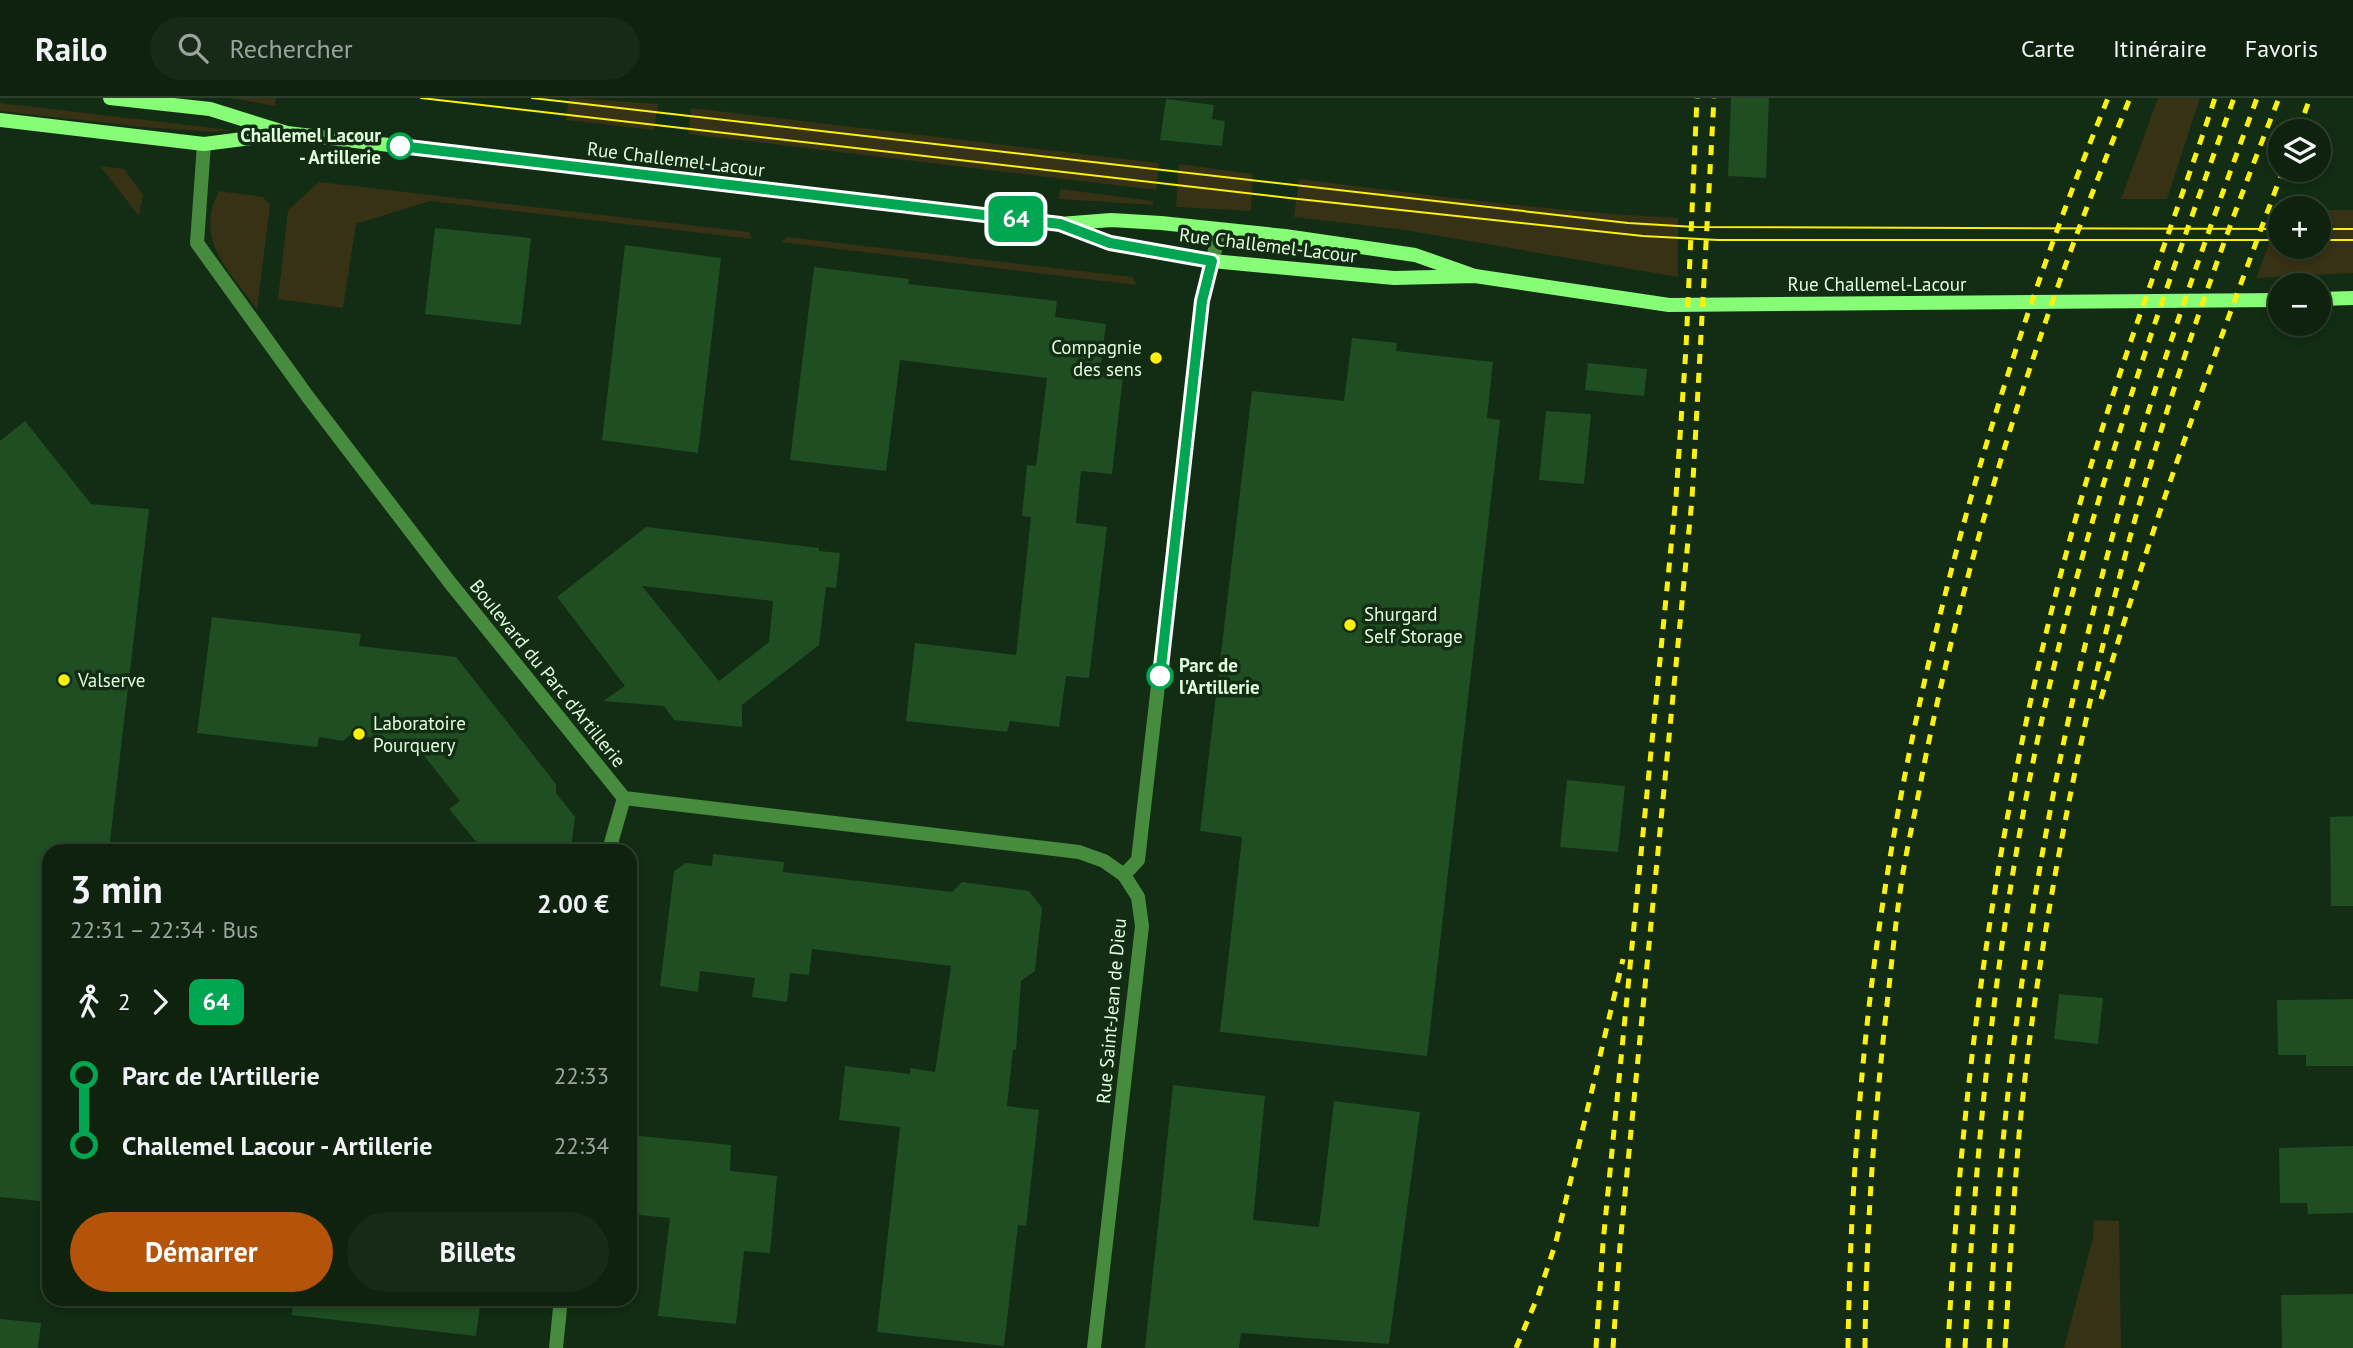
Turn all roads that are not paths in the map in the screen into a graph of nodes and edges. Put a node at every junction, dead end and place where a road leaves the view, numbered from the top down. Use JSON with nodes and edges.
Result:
{"nodes":[{"id":1,"x":110,"y":98,"type":"edge"},
{"id":2,"x":0,"y":120,"type":"edge"},
{"id":3,"x":287,"y":133,"type":"junction"},
{"id":4,"x":204,"y":144,"type":"junction"},
{"id":5,"x":1060,"y":224,"type":"junction"},
{"id":6,"x":1220,"y":230,"type":"junction"},
{"id":7,"x":1212,"y":261,"type":"junction"},
{"id":8,"x":1475,"y":276,"type":"junction"},
{"id":9,"x":2353,"y":298,"type":"edge"},
{"id":10,"x":2331,"y":299,"type":"edge"},
{"id":11,"x":2268,"y":300,"type":"edge"},
{"id":12,"x":624,"y":798,"type":"junction"},
{"id":13,"x":611,"y":844,"type":"edge"},
{"id":14,"x":1124,"y":876,"type":"junction"},
{"id":15,"x":560,"y":1306,"type":"edge"},
{"id":16,"x":556,"y":1348,"type":"edge"},
{"id":17,"x":1094,"y":1348,"type":"edge"}],
"edges":[{"from":1,"to":3,"type":"street","name":"Rue Challemel-Lacour"},
{"from":2,"to":4,"type":"street","name":"Rue Challemel-Lacour"},
{"from":3,"to":4,"type":"street","name":"Rue Challemel-Lacour"},
{"from":3,"to":5,"type":"street","name":"Rue Challemel-Lacour"},
{"from":4,"to":12,"type":"street","name":"Boulevard du Parc d'Artillerie"},
{"from":5,"to":6,"type":"street","name":"Rue Challemel-Lacour"},
{"from":5,"to":7,"type":"street","name":"Rue Challemel-Lacour"},
{"from":6,"to":7,"type":"street"},
{"from":6,"to":8,"type":"street","name":"Rue Challemel-Lacour"},
{"from":7,"to":8,"type":"street","name":"Rue Challemel-Lacour"},
{"from":7,"to":14,"type":"street"},
{"from":8,"to":11,"type":"street","name":"Rue Challemel-Lacour"},
{"from":9,"to":10,"type":"street"},
{"from":12,"to":13,"type":"street"},
{"from":12,"to":14,"type":"street","name":"Boulevard du Parc d'Artillerie"},
{"from":14,"to":17,"type":"street","name":"Rue Saint-Jean de Dieu"},
{"from":15,"to":16,"type":"street"}]}
